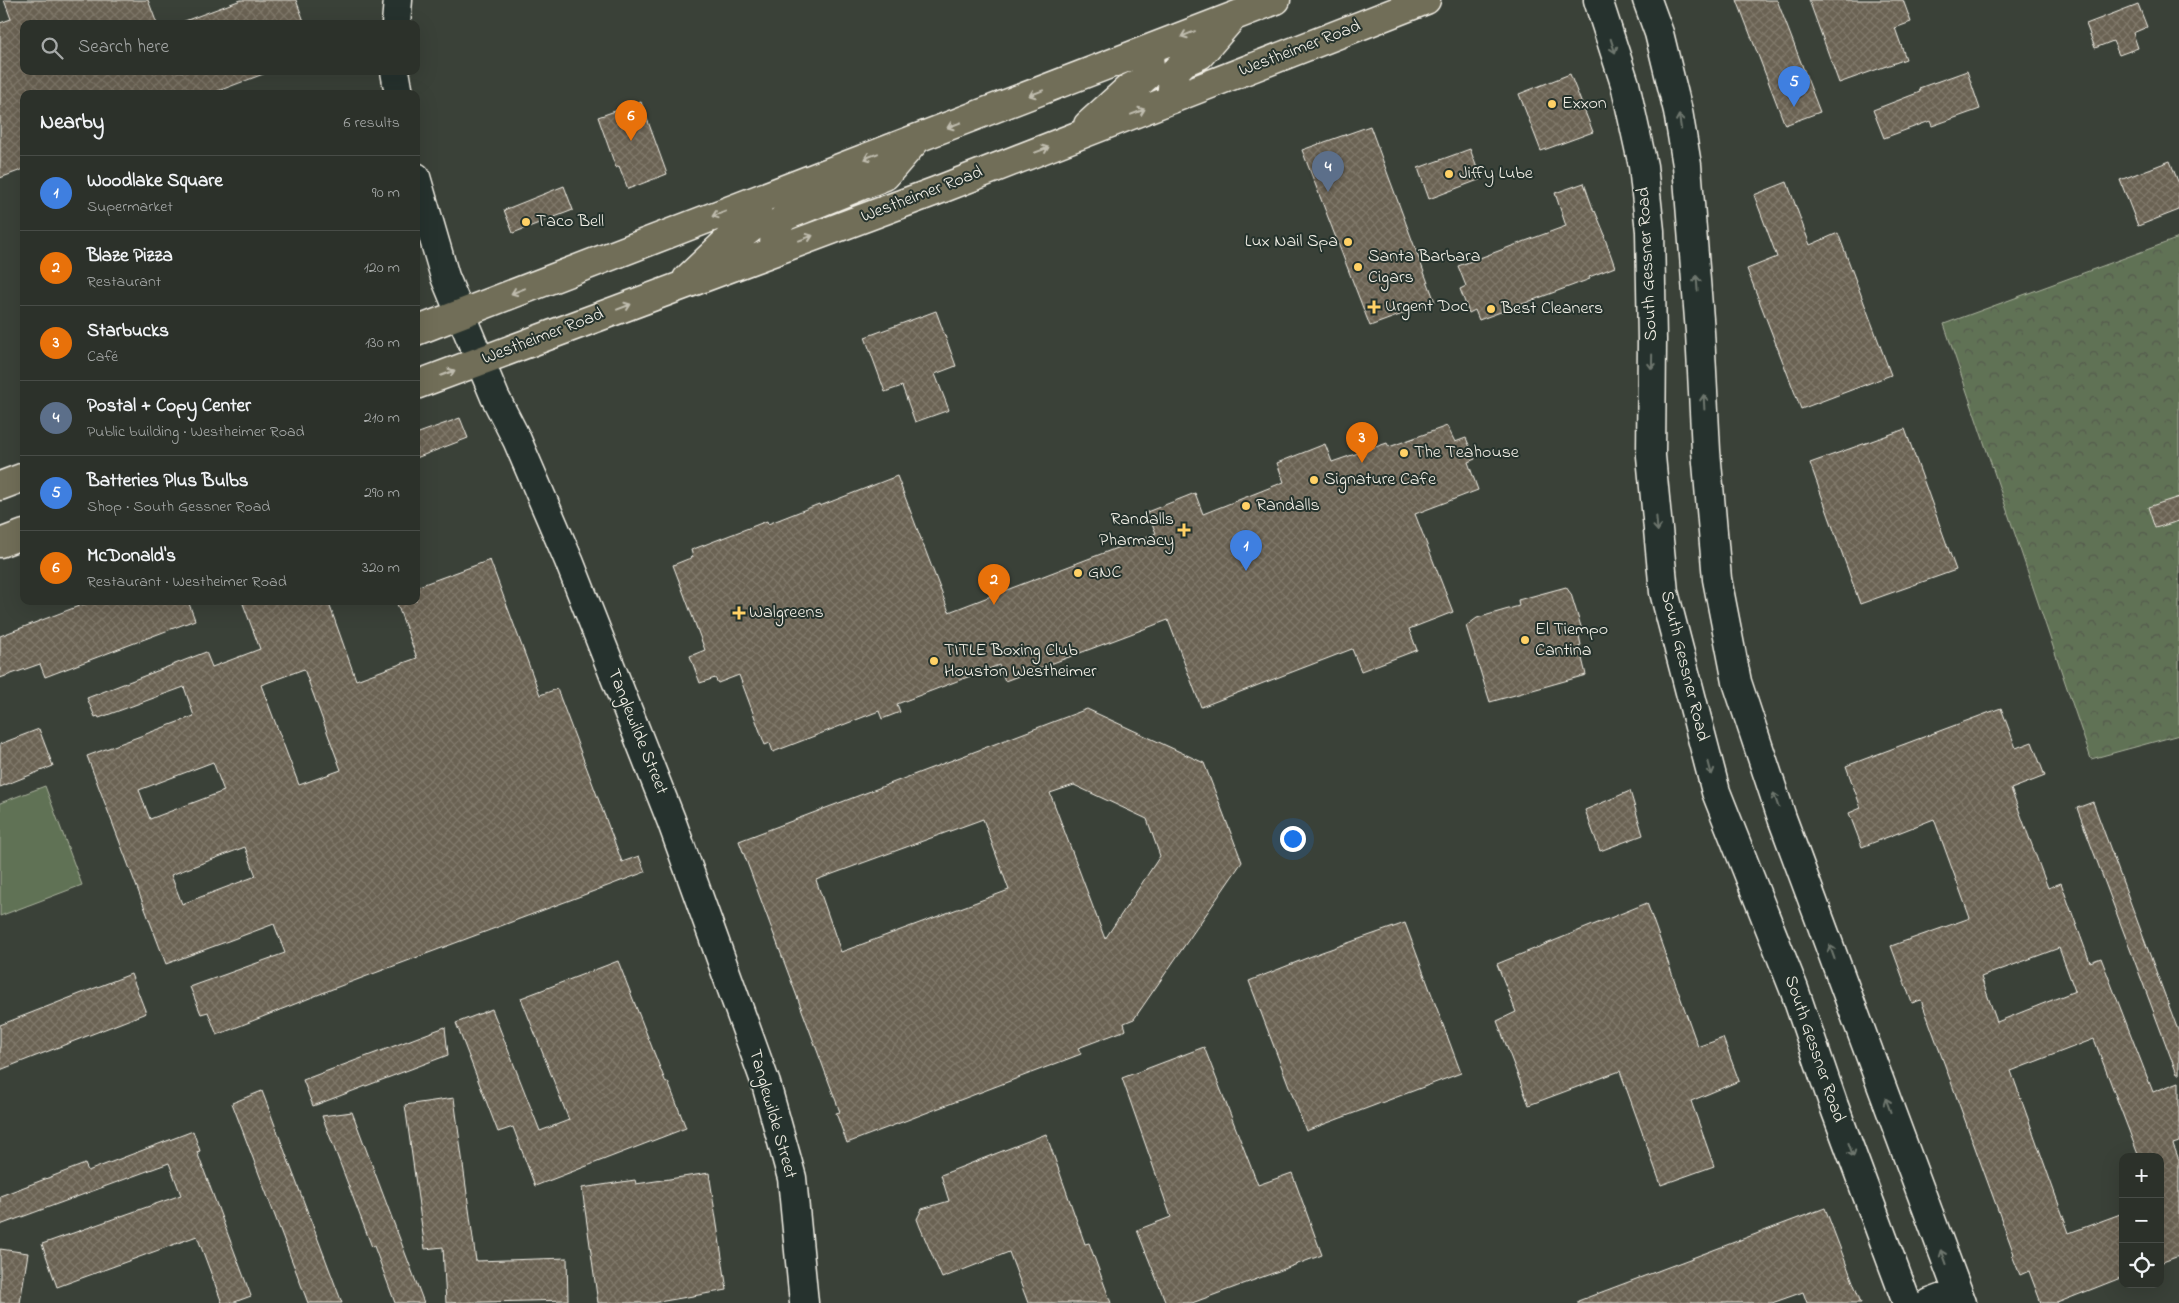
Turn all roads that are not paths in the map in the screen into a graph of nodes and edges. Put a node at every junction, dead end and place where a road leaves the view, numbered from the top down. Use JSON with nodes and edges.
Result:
{"nodes":[{"id":1,"x":398,"y":0,"type":"edge"},
{"id":2,"x":1276,"y":0,"type":"edge"},
{"id":3,"x":1426,"y":0,"type":"edge"},
{"id":4,"x":1598,"y":0,"type":"edge"},
{"id":5,"x":1647,"y":0,"type":"edge"},
{"id":6,"x":1233,"y":16,"type":"junction"},
{"id":7,"x":396,"y":20,"type":"edge"},
{"id":8,"x":1148,"y":50,"type":"junction"},
{"id":9,"x":396,"y":75,"type":"edge"},
{"id":10,"x":398,"y":90,"type":"edge"},
{"id":11,"x":1171,"y":99,"type":"junction"},
{"id":12,"x":1076,"y":136,"type":"junction"},
{"id":13,"x":917,"y":139,"type":"junction"},
{"id":14,"x":420,"y":191,"type":"edge"},
{"id":15,"x":758,"y":200,"type":"junction"},
{"id":16,"x":774,"y":250,"type":"junction"},
{"id":17,"x":679,"y":287,"type":"junction"},
{"id":18,"x":460,"y":314,"type":"junction"},
{"id":19,"x":420,"y":329,"type":"edge"},
{"id":20,"x":480,"y":361,"type":"junction"},
{"id":21,"x":420,"y":384,"type":"edge"},
{"id":22,"x":20,"y":478,"type":"edge"},
{"id":23,"x":0,"y":486,"type":"edge"},
{"id":24,"x":20,"y":536,"type":"edge"},
{"id":25,"x":0,"y":543,"type":"edge"},
{"id":26,"x":1960,"y":1298,"type":"edge"},
{"id":27,"x":804,"y":1303,"type":"edge"},
{"id":28,"x":1907,"y":1303,"type":"edge"},
{"id":29,"x":1930,"y":1303,"type":"edge"}],
"edges":[{"from":1,"to":7,"type":"main road"},
{"from":2,"to":6,"type":"main road"},
{"from":3,"to":11,"type":"main road","name":"Westheimer Road"},
{"from":4,"to":28,"type":"main road","name":"South Gessner Road","one_way":true},
{"from":26,"to":5,"type":"main road","one_way":true},
{"from":6,"to":8,"type":"main road","one_way":true},
{"from":6,"to":11,"type":"main road"},
{"from":8,"to":12,"type":"main road"},
{"from":8,"to":13,"type":"main road","one_way":true},
{"from":9,"to":10,"type":"main road"},
{"from":12,"to":11,"type":"main road","name":"Westheimer Road","one_way":true},
{"from":16,"to":12,"type":"main road","name":"Westheimer Road","one_way":true},
{"from":13,"to":15,"type":"main road","one_way":true},
{"from":13,"to":16,"type":"main road"},
{"from":14,"to":18,"type":"main road","name":"Tanglewilde Street"},
{"from":15,"to":17,"type":"main road"},
{"from":15,"to":18,"type":"main road","one_way":true},
{"from":16,"to":17,"type":"main road","name":"Westheimer Road"},
{"from":20,"to":17,"type":"main road","name":"Westheimer Road","one_way":true},
{"from":18,"to":19,"type":"main road"},
{"from":18,"to":20,"type":"main road","name":"Tanglewilde Street"},
{"from":21,"to":20,"type":"main road","name":"Westheimer Road","one_way":true},
{"from":20,"to":27,"type":"main road","name":"Tanglewilde Street"},
{"from":22,"to":23,"type":"main road"},
{"from":24,"to":25,"type":"main road"},
{"from":26,"to":29,"type":"main road"}]}
